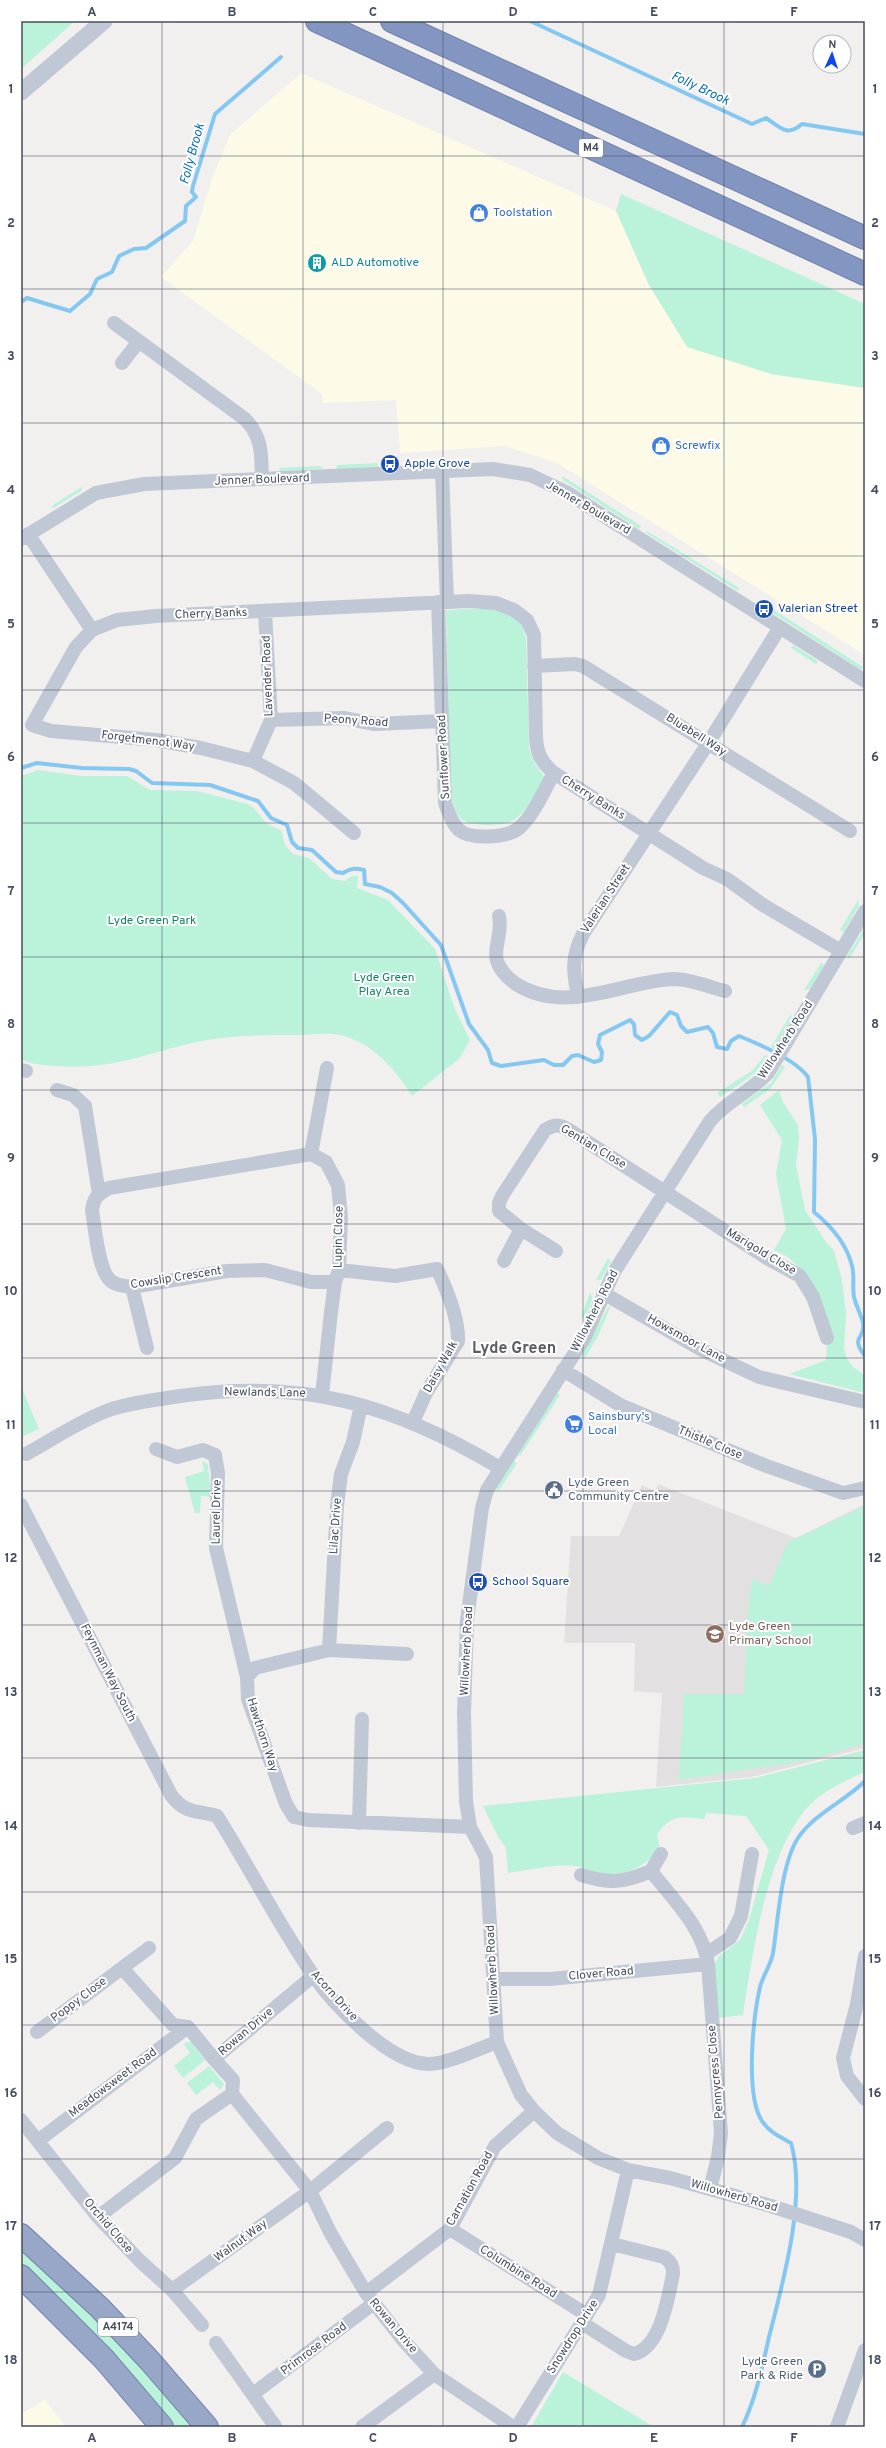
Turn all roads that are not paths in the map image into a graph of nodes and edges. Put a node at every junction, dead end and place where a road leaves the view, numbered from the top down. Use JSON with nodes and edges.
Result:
{"nodes":[{"id":1,"x":104,"y":21,"type":"edge"},
{"id":2,"x":317,"y":21,"type":"edge"},
{"id":3,"x":392,"y":21,"type":"edge"},
{"id":4,"x":21,"y":92,"type":"edge"},
{"id":5,"x":865,"y":238,"type":"edge"},
{"id":6,"x":865,"y":274,"type":"edge"},
{"id":7,"x":114,"y":323,"type":"dead end"},
{"id":8,"x":139,"y":341,"type":"junction"},
{"id":9,"x":122,"y":363,"type":"dead end"},
{"id":10,"x":442,"y":472,"type":"junction"},
{"id":11,"x":262,"y":479,"type":"junction"},
{"id":12,"x":24,"y":537,"type":"edge"},
{"id":13,"x":442,"y":602,"type":"junction"},
{"id":14,"x":265,"y":612,"type":"junction"},
{"id":15,"x":780,"y":627,"type":"junction"},
{"id":16,"x":92,"y":630,"type":"junction"},
{"id":17,"x":534,"y":666,"type":"junction"},
{"id":18,"x":865,"y":681,"type":"edge"},
{"id":19,"x":271,"y":720,"type":"junction"},
{"id":20,"x":442,"y":721,"type":"junction"},
{"id":21,"x":26,"y":723,"type":"edge"},
{"id":22,"x":708,"y":742,"type":"junction"},
{"id":23,"x":253,"y":761,"type":"junction"},
{"id":24,"x":554,"y":773,"type":"junction"},
{"id":25,"x":850,"y":831,"type":"dead end"},
{"id":26,"x":354,"y":833,"type":"dead end"},
{"id":27,"x":649,"y":833,"type":"junction"},
{"id":28,"x":865,"y":911,"type":"edge"},
{"id":29,"x":499,"y":916,"type":"dead end"},
{"id":30,"x":841,"y":951,"type":"junction"},
{"id":31,"x":725,"y":991,"type":"dead end"},
{"id":32,"x":578,"y":997,"type":"junction"},
{"id":33,"x":327,"y":1068,"type":"dead end"},
{"id":34,"x":57,"y":1090,"type":"dead end"},
{"id":35,"x":311,"y":1154,"type":"junction"},
{"id":36,"x":664,"y":1191,"type":"junction"},
{"id":37,"x":99,"y":1194,"type":"junction"},
{"id":38,"x":521,"y":1229,"type":"junction"},
{"id":39,"x":556,"y":1251,"type":"dead end"},
{"id":40,"x":504,"y":1261,"type":"dead end"},
{"id":41,"x":337,"y":1276,"type":"junction"},
{"id":42,"x":132,"y":1287,"type":"junction"},
{"id":43,"x":603,"y":1293,"type":"junction"},
{"id":44,"x":827,"y":1338,"type":"dead end"},
{"id":45,"x":147,"y":1348,"type":"dead end"},
{"id":46,"x":563,"y":1370,"type":"junction"},
{"id":47,"x":322,"y":1395,"type":"junction"},
{"id":48,"x":865,"y":1402,"type":"edge"},
{"id":49,"x":361,"y":1405,"type":"junction"},
{"id":50,"x":413,"y":1422,"type":"junction"},
{"id":51,"x":156,"y":1449,"type":"dead end"},
{"id":52,"x":26,"y":1454,"type":"dead end"},
{"id":53,"x":500,"y":1468,"type":"junction"},
{"id":54,"x":865,"y":1488,"type":"edge"},
{"id":55,"x":21,"y":1505,"type":"edge"},
{"id":56,"x":328,"y":1650,"type":"junction"},
{"id":57,"x":407,"y":1654,"type":"dead end"},
{"id":58,"x":247,"y":1677,"type":"junction"},
{"id":59,"x":362,"y":1719,"type":"dead end"},
{"id":60,"x":217,"y":1816,"type":"joint"},
{"id":61,"x":359,"y":1823,"type":"junction"},
{"id":62,"x":470,"y":1827,"type":"junction"},
{"id":63,"x":661,"y":1854,"type":"dead end"},
{"id":64,"x":752,"y":1854,"type":"dead end"},
{"id":65,"x":651,"y":1871,"type":"junction"},
{"id":66,"x":581,"y":1875,"type":"dead end"},
{"id":67,"x":149,"y":1948,"type":"dead end"},
{"id":68,"x":865,"y":1956,"type":"edge"},
{"id":69,"x":707,"y":1959,"type":"junction"},
{"id":70,"x":122,"y":1968,"type":"junction"},
{"id":71,"x":313,"y":1976,"type":"junction"},
{"id":72,"x":493,"y":1979,"type":"junction"},
{"id":73,"x":188,"y":2027,"type":"junction"},
{"id":74,"x":37,"y":2032,"type":"dead end"},
{"id":75,"x":497,"y":2042,"type":"junction"},
{"id":76,"x":214,"y":2059,"type":"junction"},
{"id":77,"x":232,"y":2094,"type":"junction"},
{"id":78,"x":865,"y":2099,"type":"edge"},
{"id":79,"x":534,"y":2111,"type":"junction"},
{"id":80,"x":21,"y":2120,"type":"edge"},
{"id":81,"x":387,"y":2128,"type":"dead end"},
{"id":82,"x":39,"y":2140,"type":"junction"},
{"id":83,"x":628,"y":2170,"type":"junction"},
{"id":84,"x":710,"y":2189,"type":"junction"},
{"id":85,"x":310,"y":2191,"type":"junction"},
{"id":86,"x":98,"y":2217,"type":"junction"},
{"id":87,"x":450,"y":2229,"type":"junction"},
{"id":88,"x":21,"y":2235,"type":"edge"},
{"id":89,"x":865,"y":2240,"type":"edge"},
{"id":90,"x":612,"y":2244,"type":"junction"},
{"id":91,"x":21,"y":2276,"type":"edge"},
{"id":92,"x":172,"y":2290,"type":"junction"},
{"id":93,"x":370,"y":2298,"type":"junction"},
{"id":94,"x":584,"y":2319,"type":"junction"},
{"id":95,"x":202,"y":2325,"type":"dead end"},
{"id":96,"x":216,"y":2343,"type":"dead end"},
{"id":97,"x":865,"y":2350,"type":"edge"},
{"id":98,"x":434,"y":2374,"type":"junction"},
{"id":99,"x":253,"y":2394,"type":"junction"},
{"id":100,"x":275,"y":2426,"type":"dead end"},
{"id":101,"x":162,"y":2427,"type":"edge"},
{"id":102,"x":207,"y":2427,"type":"edge"},
{"id":103,"x":362,"y":2427,"type":"edge"},
{"id":104,"x":513,"y":2427,"type":"edge"},
{"id":105,"x":517,"y":2427,"type":"edge"},
{"id":106,"x":837,"y":2427,"type":"edge"}],
"edges":[{"from":1,"to":4,"type":"street"},
{"from":2,"to":6,"type":"highway","number":"M4"},
{"from":3,"to":5,"type":"highway"},
{"from":7,"to":8,"type":"street"},
{"from":8,"to":9,"type":"street"},
{"from":8,"to":11,"type":"street"},
{"from":10,"to":11,"type":"street","name":"Jenner Boulevard"},
{"from":10,"to":13,"type":"street"},
{"from":10,"to":15,"type":"street","name":"Jenner Boulevard"},
{"from":11,"to":12,"type":"street","name":"Jenner Boulevard"},
{"from":12,"to":16,"type":"street"},
{"from":13,"to":14,"type":"street","name":"Cherry Banks"},
{"from":13,"to":17,"type":"street","name":"Cherry Banks"},
{"from":13,"to":20,"type":"street","name":"Sunflower Road"},
{"from":14,"to":16,"type":"street","name":"Cherry Banks"},
{"from":14,"to":19,"type":"street","name":"Lavender Road"},
{"from":15,"to":18,"type":"street","name":"Jenner Boulevard"},
{"from":15,"to":22,"type":"street","name":"Valerian Street"},
{"from":16,"to":21,"type":"street","name":"Forgetmenot Way"},
{"from":17,"to":22,"type":"street","name":"Bluebell Way"},
{"from":17,"to":24,"type":"street","name":"Cherry Banks"},
{"from":19,"to":20,"type":"street","name":"Peony Road"},
{"from":19,"to":23,"type":"street","name":"Lavender Road"},
{"from":20,"to":24,"type":"street","name":"Sunflower Road"},
{"from":21,"to":23,"type":"street","name":"Forgetmenot Way"},
{"from":22,"to":25,"type":"street","name":"Bluebell Way"},
{"from":22,"to":27,"type":"street","name":"Valerian Street"},
{"from":23,"to":26,"type":"street","name":"Forgetmenot Way"},
{"from":24,"to":27,"type":"street","name":"Cherry Banks"},
{"from":27,"to":30,"type":"street","name":"Cherry Banks"},
{"from":27,"to":32,"type":"street","name":"Valerian Street"},
{"from":28,"to":30,"type":"street","name":"Willowherb Road"},
{"from":29,"to":32,"type":"street"},
{"from":30,"to":36,"type":"street","name":"Willowherb Road"},
{"from":31,"to":32,"type":"street"},
{"from":33,"to":35,"type":"street"},
{"from":34,"to":37,"type":"street"},
{"from":35,"to":37,"type":"street"},
{"from":35,"to":41,"type":"street","name":"Lupin Close"},
{"from":36,"to":38,"type":"street","name":"Gentian Close"},
{"from":36,"to":43,"type":"street","name":"Willowherb Road"},
{"from":36,"to":44,"type":"street","name":"Marigold Close"},
{"from":37,"to":42,"type":"street","name":"Cowslip Crescent"},
{"from":38,"to":39,"type":"street","name":"Gentian Close"},
{"from":38,"to":40,"type":"street"},
{"from":41,"to":42,"type":"street","name":"Cowslip Crescent"},
{"from":41,"to":47,"type":"street","name":"Lupin Close"},
{"from":41,"to":50,"type":"street","name":"Daisy Walk"},
{"from":42,"to":45,"type":"street"},
{"from":43,"to":46,"type":"street","name":"Willowherb Road"},
{"from":43,"to":48,"type":"street","name":"Howsmoor Lane"},
{"from":46,"to":53,"type":"street","name":"Willowherb Road"},
{"from":46,"to":54,"type":"street","name":"Thistle Close"},
{"from":47,"to":49,"type":"street","name":"Newlands Lane"},
{"from":47,"to":52,"type":"street","name":"Newlands Lane"},
{"from":49,"to":50,"type":"street","name":"Newlands Lane"},
{"from":49,"to":56,"type":"street","name":"Lilac Drive"},
{"from":50,"to":53,"type":"street","name":"Newlands Lane"},
{"from":51,"to":58,"type":"street","name":"Laurel Drive"},
{"from":53,"to":62,"type":"street","name":"Willowherb Road"},
{"from":55,"to":60,"type":"street","name":"Feynman Way South"},
{"from":56,"to":57,"type":"street"},
{"from":56,"to":58,"type":"street"},
{"from":58,"to":61,"type":"street","name":"Hawthorn Way"},
{"from":59,"to":61,"type":"street"},
{"from":60,"to":71,"type":"street","name":"Acorn Drive"},
{"from":61,"to":62,"type":"street","name":"Hawthorn Way"},
{"from":62,"to":72,"type":"street","name":"Willowherb Road"},
{"from":63,"to":65,"type":"street"},
{"from":64,"to":69,"type":"street"},
{"from":65,"to":66,"type":"street"},
{"from":65,"to":69,"type":"street","name":"Pennycress Close"},
{"from":67,"to":70,"type":"street","name":"Poppy Close"},
{"from":68,"to":78,"type":"street"},
{"from":69,"to":72,"type":"street","name":"Clover Road"},
{"from":69,"to":84,"type":"street","name":"Pennycress Close"},
{"from":70,"to":73,"type":"street"},
{"from":70,"to":74,"type":"street","name":"Poppy Close"},
{"from":71,"to":75,"type":"street","name":"Acorn Drive"},
{"from":71,"to":76,"type":"street","name":"Rowan Drive"},
{"from":72,"to":75,"type":"street","name":"Willowherb Road"},
{"from":73,"to":76,"type":"street"},
{"from":73,"to":82,"type":"street","name":"Meadowsweet Road"},
{"from":75,"to":79,"type":"street","name":"Willowherb Road"},
{"from":76,"to":77,"type":"street","name":"Rowan Drive"},
{"from":77,"to":85,"type":"street","name":"Rowan Drive"},
{"from":77,"to":86,"type":"street"},
{"from":79,"to":83,"type":"street","name":"Willowherb Road"},
{"from":79,"to":87,"type":"street","name":"Carnation Road"},
{"from":80,"to":82,"type":"street","name":"Orchid Close"},
{"from":81,"to":85,"type":"street"},
{"from":82,"to":86,"type":"street","name":"Orchid Close"},
{"from":83,"to":84,"type":"street","name":"Willowherb Road"},
{"from":83,"to":90,"type":"street","name":"Snowdrop Drive"},
{"from":84,"to":89,"type":"street","name":"Willowherb Road"},
{"from":85,"to":92,"type":"street","name":"Walnut Way"},
{"from":85,"to":93,"type":"street","name":"Rowan Drive"},
{"from":86,"to":92,"type":"street","name":"Orchid Close"},
{"from":87,"to":93,"type":"street","name":"Carnation Road"},
{"from":87,"to":94,"type":"street","name":"Columbine Road"},
{"from":88,"to":102,"type":"highway","number":"A4174"},
{"from":90,"to":94,"type":"street","name":"Snowdrop Drive"},
{"from":90,"to":94,"type":"street","name":"Columbine Road"},
{"from":91,"to":101,"type":"highway","number":"A4174"},
{"from":92,"to":95,"type":"street","name":"Orchid Close"},
{"from":93,"to":98,"type":"street","name":"Rowan Drive"},
{"from":93,"to":99,"type":"street","name":"Primrose Road"},
{"from":94,"to":105,"type":"street","name":"Snowdrop Drive"},
{"from":96,"to":99,"type":"street"},
{"from":97,"to":106,"type":"street"},
{"from":98,"to":103,"type":"street"},
{"from":98,"to":104,"type":"street","name":"Rowan Drive"},
{"from":99,"to":100,"type":"street"}]}
